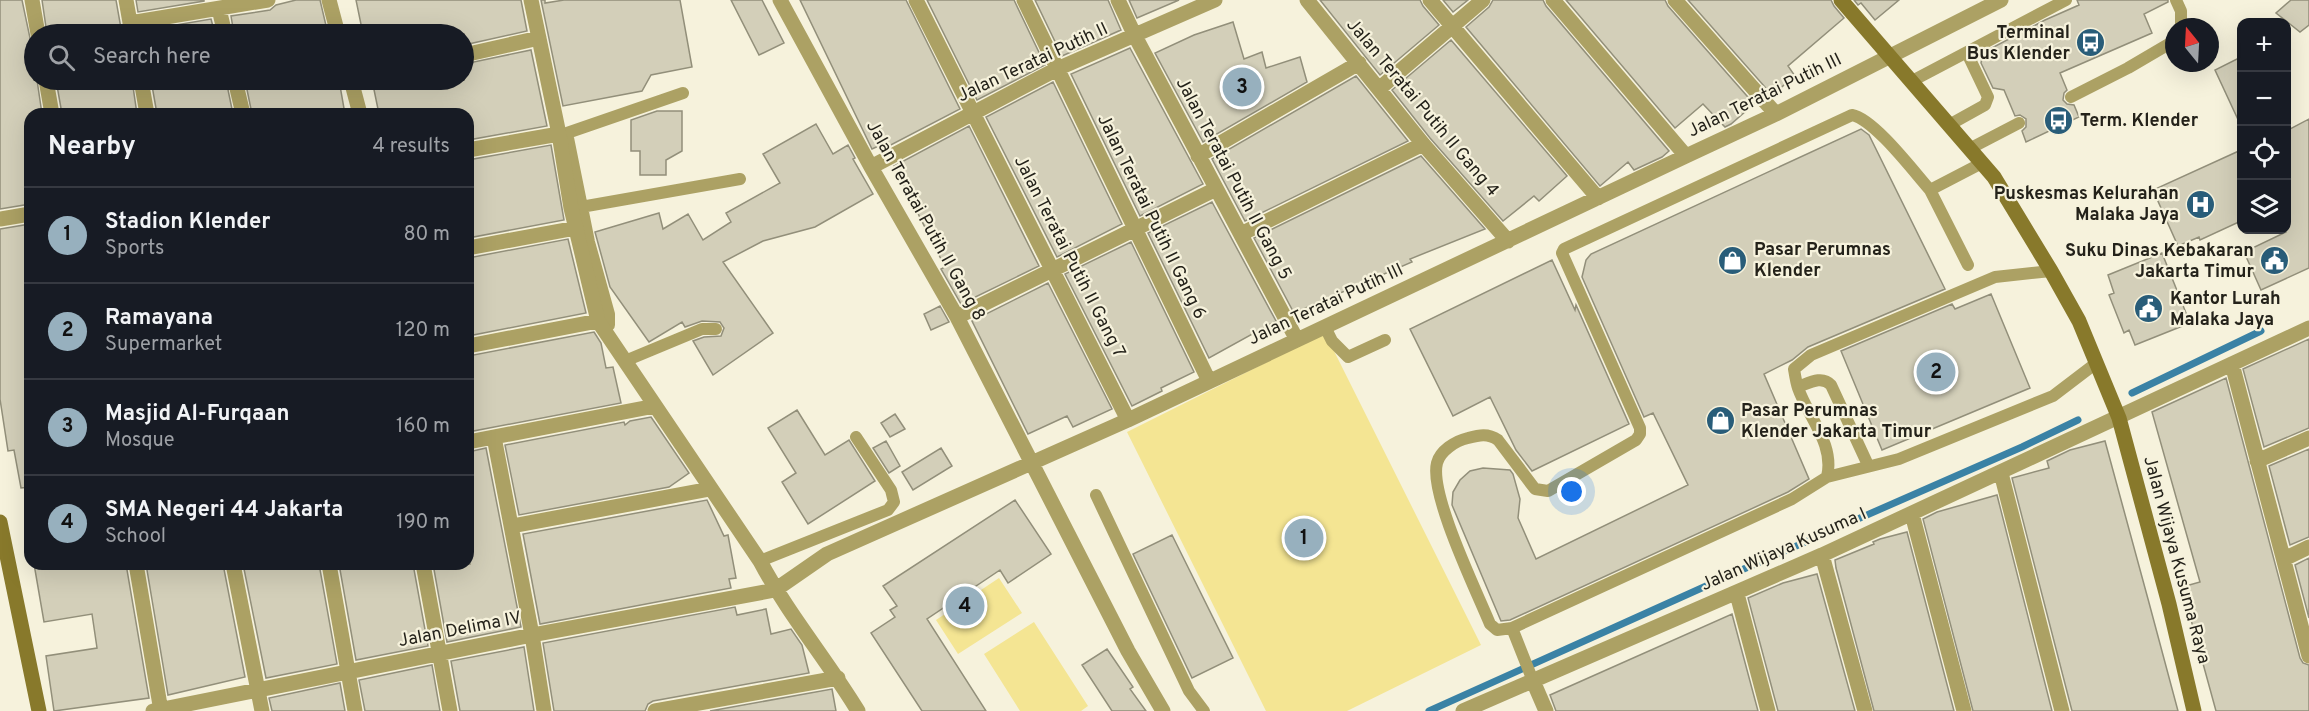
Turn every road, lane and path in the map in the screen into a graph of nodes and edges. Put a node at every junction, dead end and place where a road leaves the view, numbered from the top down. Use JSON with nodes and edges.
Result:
{"nodes":[{"id":1,"x":32,"y":0,"type":"edge"},
{"id":2,"x":126,"y":0,"type":"edge"},
{"id":3,"x":268,"y":0,"type":"edge"},
{"id":4,"x":328,"y":0,"type":"edge"},
{"id":5,"x":531,"y":0,"type":"edge"},
{"id":6,"x":780,"y":0,"type":"edge"},
{"id":7,"x":916,"y":0,"type":"edge"},
{"id":8,"x":1024,"y":0,"type":"edge"},
{"id":9,"x":1118,"y":0,"type":"edge"},
{"id":10,"x":1215,"y":0,"type":"edge"},
{"id":11,"x":1307,"y":0,"type":"edge"},
{"id":12,"x":1430,"y":0,"type":"edge"},
{"id":13,"x":1484,"y":0,"type":"edge"},
{"id":14,"x":1553,"y":0,"type":"edge"},
{"id":15,"x":1675,"y":0,"type":"edge"},
{"id":16,"x":1841,"y":0,"type":"edge"},
{"id":17,"x":2066,"y":0,"type":"edge"},
{"id":18,"x":2176,"y":0,"type":"edge"},
{"id":19,"x":1998,"y":1,"type":"edge"},
{"id":20,"x":219,"y":9,"type":"junction"},
{"id":21,"x":2181,"y":18,"type":"edge"},
{"id":22,"x":36,"y":24,"type":"edge"},
{"id":23,"x":130,"y":24,"type":"edge"},
{"id":24,"x":153,"y":24,"type":"edge"},
{"id":25,"x":223,"y":24,"type":"edge"},
{"id":26,"x":336,"y":24,"type":"edge"},
{"id":27,"x":1453,"y":26,"type":"junction"},
{"id":28,"x":1135,"y":36,"type":"junction"},
{"id":29,"x":539,"y":38,"type":"junction"},
{"id":30,"x":2165,"y":46,"type":"edge"},
{"id":31,"x":474,"y":53,"type":"edge"},
{"id":32,"x":1967,"y":53,"type":"junction"},
{"id":33,"x":1888,"y":56,"type":"junction"},
{"id":34,"x":1359,"y":63,"type":"junction"},
{"id":35,"x":1057,"y":69,"type":"junction"},
{"id":36,"x":1912,"y":81,"type":"junction"},
{"id":37,"x":1380,"y":88,"type":"junction"},
{"id":38,"x":48,"y":90,"type":"edge"},
{"id":39,"x":143,"y":90,"type":"edge"},
{"id":40,"x":238,"y":90,"type":"edge"},
{"id":41,"x":356,"y":90,"type":"edge"},
{"id":42,"x":683,"y":93,"type":"dead end"},
{"id":43,"x":2071,"y":97,"type":"dead end"},
{"id":44,"x":51,"y":108,"type":"edge"},
{"id":45,"x":146,"y":108,"type":"edge"},
{"id":46,"x":242,"y":108,"type":"edge"},
{"id":47,"x":359,"y":108,"type":"edge"},
{"id":48,"x":973,"y":112,"type":"junction"},
{"id":49,"x":1776,"y":114,"type":"junction"},
{"id":50,"x":2019,"y":123,"type":"dead end"},
{"id":51,"x":1949,"y":125,"type":"junction"},
{"id":52,"x":559,"y":134,"type":"junction"},
{"id":53,"x":1423,"y":144,"type":"junction"},
{"id":54,"x":474,"y":149,"type":"edge"},
{"id":55,"x":1969,"y":149,"type":"junction"},
{"id":56,"x":1198,"y":156,"type":"junction"},
{"id":57,"x":1686,"y":156,"type":"junction"},
{"id":58,"x":1982,"y":163,"type":"junction"},
{"id":59,"x":871,"y":167,"type":"junction"},
{"id":60,"x":740,"y":179,"type":"dead end"},
{"id":61,"x":1216,"y":189,"type":"junction"},
{"id":62,"x":1930,"y":190,"type":"junction"},
{"id":63,"x":1598,"y":198,"type":"junction"},
{"id":64,"x":581,"y":207,"type":"junction"},
{"id":65,"x":24,"y":215,"type":"edge"},
{"id":66,"x":0,"y":219,"type":"edge"},
{"id":67,"x":576,"y":228,"type":"junction"},
{"id":68,"x":1134,"y":230,"type":"junction"},
{"id":69,"x":1241,"y":234,"type":"junction"},
{"id":70,"x":1508,"y":241,"type":"junction"},
{"id":71,"x":474,"y":247,"type":"edge"},
{"id":72,"x":1968,"y":265,"type":"dead end"},
{"id":73,"x":2051,"y":270,"type":"junction"},
{"id":74,"x":1054,"y":271,"type":"junction"},
{"id":75,"x":957,"y":317,"type":"junction"},
{"id":76,"x":601,"y":325,"type":"junction"},
{"id":77,"x":1325,"y":327,"type":"junction"},
{"id":78,"x":2309,"y":328,"type":"edge"},
{"id":79,"x":716,"y":330,"type":"dead end"},
{"id":80,"x":1297,"y":340,"type":"junction"},
{"id":81,"x":1385,"y":340,"type":"dead end"},
{"id":82,"x":474,"y":345,"type":"edge"},
{"id":83,"x":625,"y":361,"type":"junction"},
{"id":84,"x":2095,"y":364,"type":"junction"},
{"id":85,"x":2232,"y":364,"type":"junction"},
{"id":86,"x":1209,"y":381,"type":"junction"},
{"id":87,"x":1798,"y":387,"type":"junction"},
{"id":88,"x":655,"y":406,"type":"junction"},
{"id":89,"x":2119,"y":418,"type":"junction"},
{"id":90,"x":1128,"y":420,"type":"junction"},
{"id":91,"x":494,"y":437,"type":"junction"},
{"id":92,"x":856,"y":437,"type":"dead end"},
{"id":93,"x":2309,"y":438,"type":"edge"},
{"id":94,"x":474,"y":441,"type":"edge"},
{"id":95,"x":2257,"y":461,"type":"junction"},
{"id":96,"x":1032,"y":463,"type":"junction"},
{"id":97,"x":1868,"y":465,"type":"junction"},
{"id":98,"x":2001,"y":473,"type":"junction"},
{"id":99,"x":1827,"y":477,"type":"junction"},
{"id":100,"x":710,"y":489,"type":"junction"},
{"id":101,"x":1096,"y":495,"type":"dead end"},
{"id":102,"x":1912,"y":513,"type":"junction"},
{"id":103,"x":0,"y":522,"type":"edge"},
{"id":104,"x":512,"y":526,"type":"junction"},
{"id":105,"x":2309,"y":547,"type":"edge"},
{"id":106,"x":1822,"y":555,"type":"junction"},
{"id":107,"x":2284,"y":559,"type":"junction"},
{"id":108,"x":760,"y":561,"type":"junction"},
{"id":109,"x":137,"y":570,"type":"edge"},
{"id":110,"x":234,"y":570,"type":"edge"},
{"id":111,"x":330,"y":570,"type":"edge"},
{"id":112,"x":424,"y":570,"type":"edge"},
{"id":113,"x":776,"y":590,"type":"junction"},
{"id":114,"x":1737,"y":594,"type":"junction"},
{"id":115,"x":1512,"y":628,"type":"junction"},
{"id":116,"x":532,"y":635,"type":"junction"},
{"id":117,"x":440,"y":654,"type":"junction"},
{"id":118,"x":2309,"y":656,"type":"edge"},
{"id":119,"x":348,"y":672,"type":"junction"},
{"id":120,"x":1531,"y":675,"type":"junction"},
{"id":121,"x":838,"y":678,"type":"junction"},
{"id":122,"x":258,"y":690,"type":"junction"},
{"id":123,"x":1763,"y":709,"type":"edge"},
{"id":124,"x":39,"y":711,"type":"edge"},
{"id":125,"x":158,"y":711,"type":"edge"},
{"id":126,"x":261,"y":711,"type":"edge"},
{"id":127,"x":355,"y":711,"type":"edge"},
{"id":128,"x":450,"y":711,"type":"edge"},
{"id":129,"x":544,"y":711,"type":"edge"},
{"id":130,"x":655,"y":711,"type":"edge"},
{"id":131,"x":858,"y":711,"type":"edge"},
{"id":132,"x":1163,"y":711,"type":"edge"},
{"id":133,"x":1204,"y":711,"type":"edge"},
{"id":134,"x":1463,"y":711,"type":"edge"},
{"id":135,"x":1546,"y":711,"type":"edge"},
{"id":136,"x":1865,"y":711,"type":"edge"},
{"id":137,"x":1964,"y":711,"type":"edge"},
{"id":138,"x":2062,"y":711,"type":"edge"},
{"id":139,"x":2194,"y":711,"type":"edge"}],
"edges":[{"from":1,"to":22,"type":"street"},
{"from":2,"to":23,"type":"street"},
{"from":3,"to":20,"type":"street"},
{"from":4,"to":26,"type":"street"},
{"from":5,"to":29,"type":"street"},
{"from":6,"to":59,"type":"street","name":"Jalan Teratai Putih II Gang 8"},
{"from":7,"to":48,"type":"street","name":"Jalan Teratai Putih II Gang 7"},
{"from":8,"to":35,"type":"street","name":"Jalan Teratai Putih II Gang 6"},
{"from":9,"to":28,"type":"street","name":"Jalan Teratai Putih II Gang 5"},
{"from":10,"to":28,"type":"street","name":"Jalan Teratai Putih II"},
{"from":11,"to":34,"type":"street","name":"Jalan Teratai Putih II Gang 4"},
{"from":12,"to":27,"type":"street"},
{"from":13,"to":27,"type":"street"},
{"from":14,"to":57,"type":"street"},
{"from":15,"to":49,"type":"street"},
{"from":16,"to":33,"type":"street","name":"Jalan Wijaya Kusuma Raya"},
{"from":17,"to":32,"type":"lane"},
{"from":18,"to":21,"type":"lane"},
{"from":19,"to":33,"type":"street","name":"Jalan Teratai Putih III"},
{"from":20,"to":24,"type":"street"},
{"from":20,"to":25,"type":"street"},
{"from":27,"to":37,"type":"street"},
{"from":27,"to":63,"type":"street"},
{"from":28,"to":35,"type":"street","name":"Jalan Teratai Putih II"},
{"from":28,"to":56,"type":"street","name":"Jalan Teratai Putih II Gang 5"},
{"from":29,"to":31,"type":"street"},
{"from":29,"to":52,"type":"street"},
{"from":30,"to":43,"type":"lane"},
{"from":32,"to":36,"type":"lane"},
{"from":32,"to":51,"type":"lane"},
{"from":33,"to":36,"type":"street","name":"Jalan Wijaya Kusuma Raya"},
{"from":33,"to":49,"type":"street","name":"Jalan Teratai Putih III"},
{"from":34,"to":37,"type":"street","name":"Jalan Teratai Putih II Gang 4"},
{"from":34,"to":56,"type":"street"},
{"from":35,"to":48,"type":"street","name":"Jalan Teratai Putih II"},
{"from":35,"to":68,"type":"street","name":"Jalan Teratai Putih II Gang 6"},
{"from":36,"to":51,"type":"street","name":"Jalan Wijaya Kusuma Raya"},
{"from":37,"to":53,"type":"street","name":"Jalan Teratai Putih II Gang 4"},
{"from":38,"to":44,"type":"street"},
{"from":39,"to":45,"type":"street"},
{"from":40,"to":46,"type":"street"},
{"from":41,"to":47,"type":"street"},
{"from":42,"to":64,"type":"lane"},
{"from":48,"to":59,"type":"street","name":"Jalan Teratai Putih II"},
{"from":48,"to":74,"type":"street","name":"Jalan Teratai Putih II Gang 7"},
{"from":49,"to":57,"type":"street","name":"Jalan Teratai Putih III"},
{"from":50,"to":55,"type":"lane"},
{"from":51,"to":55,"type":"street","name":"Jalan Wijaya Kusuma Raya"},
{"from":52,"to":54,"type":"street"},
{"from":52,"to":67,"type":"street"},
{"from":53,"to":69,"type":"street"},
{"from":53,"to":70,"type":"street","name":"Jalan Teratai Putih II Gang 4"},
{"from":55,"to":58,"type":"street","name":"Jalan Wijaya Kusuma Raya"},
{"from":56,"to":61,"type":"street","name":"Jalan Teratai Putih II Gang 5"},
{"from":57,"to":63,"type":"street","name":"Jalan Teratai Putih III"},
{"from":58,"to":62,"type":"lane"},
{"from":58,"to":73,"type":"street","name":"Jalan Wijaya Kusuma Raya"},
{"from":59,"to":75,"type":"street","name":"Jalan Teratai Putih II Gang 8"},
{"from":60,"to":64,"type":"lane"},
{"from":61,"to":68,"type":"street"},
{"from":61,"to":69,"type":"street","name":"Jalan Teratai Putih II Gang 5"},
{"from":62,"to":72,"type":"lane"},
{"from":62,"to":115,"type":"lane"},
{"from":63,"to":70,"type":"street","name":"Jalan Teratai Putih III"},
{"from":64,"to":76,"type":"lane"},
{"from":65,"to":66,"type":"street"},
{"from":67,"to":71,"type":"street"},
{"from":67,"to":76,"type":"street"},
{"from":68,"to":74,"type":"street"},
{"from":68,"to":86,"type":"street","name":"Jalan Teratai Putih II Gang 6"},
{"from":69,"to":80,"type":"street","name":"Jalan Teratai Putih II Gang 5"},
{"from":70,"to":77,"type":"street","name":"Jalan Teratai Putih III"},
{"from":73,"to":84,"type":"street","name":"Jalan Wijaya Kusuma Raya"},
{"from":73,"to":87,"type":"lane"},
{"from":74,"to":75,"type":"street"},
{"from":74,"to":90,"type":"street","name":"Jalan Teratai Putih II Gang 7"},
{"from":75,"to":96,"type":"street","name":"Jalan Teratai Putih II Gang 8"},
{"from":76,"to":82,"type":"street"},
{"from":76,"to":83,"type":"street"},
{"from":77,"to":80,"type":"street","name":"Jalan Teratai Putih III"},
{"from":77,"to":81,"type":"lane"},
{"from":78,"to":85,"type":"street","name":"Jalan Wijaya Kusuma I"},
{"from":79,"to":83,"type":"lane"},
{"from":80,"to":86,"type":"street","name":"Jalan Teratai Putih III"},
{"from":83,"to":88,"type":"street"},
{"from":84,"to":89,"type":"street","name":"Jalan Wijaya Kusuma Raya"},
{"from":84,"to":97,"type":"lane"},
{"from":85,"to":89,"type":"street","name":"Jalan Wijaya Kusuma I"},
{"from":85,"to":95,"type":"street"},
{"from":86,"to":90,"type":"street","name":"Jalan Teratai Putih III"},
{"from":87,"to":97,"type":"lane"},
{"from":87,"to":99,"type":"lane"},
{"from":88,"to":91,"type":"street"},
{"from":88,"to":100,"type":"street"},
{"from":89,"to":98,"type":"street","name":"Jalan Wijaya Kusuma I"},
{"from":89,"to":139,"type":"street","name":"Jalan Wijaya Kusuma Raya"},
{"from":90,"to":96,"type":"street","name":"Jalan Teratai Putih III"},
{"from":91,"to":94,"type":"street"},
{"from":91,"to":104,"type":"street"},
{"from":92,"to":108,"type":"lane"},
{"from":93,"to":95,"type":"street"},
{"from":95,"to":107,"type":"street"},
{"from":96,"to":113,"type":"street","name":"Jalan Teratai Putih III"},
{"from":96,"to":132,"type":"street"},
{"from":97,"to":99,"type":"lane"},
{"from":98,"to":102,"type":"street","name":"Jalan Wijaya Kusuma I"},
{"from":98,"to":138,"type":"street"},
{"from":99,"to":115,"type":"lane"},
{"from":100,"to":104,"type":"street"},
{"from":100,"to":108,"type":"street"},
{"from":101,"to":133,"type":"lane"},
{"from":102,"to":106,"type":"street","name":"Jalan Wijaya Kusuma I"},
{"from":102,"to":137,"type":"street"},
{"from":103,"to":124,"type":"street"},
{"from":104,"to":116,"type":"street"},
{"from":105,"to":107,"type":"street"},
{"from":106,"to":114,"type":"street","name":"Jalan Wijaya Kusuma I"},
{"from":106,"to":136,"type":"street"},
{"from":107,"to":118,"type":"street"},
{"from":108,"to":113,"type":"street"},
{"from":109,"to":125,"type":"street"},
{"from":110,"to":122,"type":"street"},
{"from":111,"to":119,"type":"street"},
{"from":112,"to":117,"type":"street"},
{"from":113,"to":116,"type":"street","name":"Jalan Delima IV"},
{"from":113,"to":121,"type":"street"},
{"from":114,"to":120,"type":"street","name":"Jalan Wijaya Kusuma I"},
{"from":114,"to":123,"type":"street"},
{"from":115,"to":120,"type":"lane"},
{"from":116,"to":117,"type":"street","name":"Jalan Delima IV"},
{"from":116,"to":129,"type":"street"},
{"from":117,"to":119,"type":"street","name":"Jalan Delima IV"},
{"from":117,"to":128,"type":"street"},
{"from":119,"to":122,"type":"street","name":"Jalan Delima IV"},
{"from":119,"to":127,"type":"street"},
{"from":120,"to":134,"type":"street","name":"Jalan Wijaya Kusuma I"},
{"from":120,"to":135,"type":"street"},
{"from":121,"to":130,"type":"street"},
{"from":121,"to":131,"type":"street"},
{"from":122,"to":125,"type":"street","name":"Jalan Delima IV"},
{"from":122,"to":126,"type":"street"}]}
